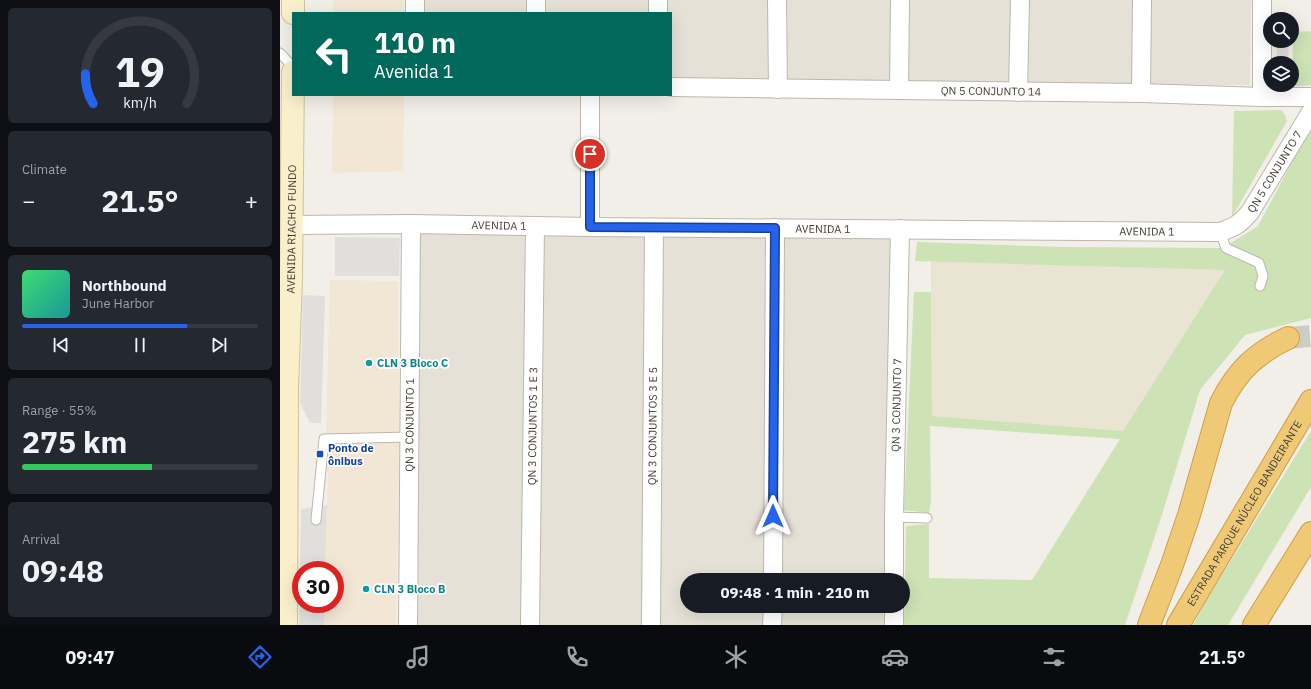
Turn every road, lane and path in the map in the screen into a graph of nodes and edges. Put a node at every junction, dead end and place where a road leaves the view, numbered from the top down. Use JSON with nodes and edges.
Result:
{"nodes":[{"id":1,"x":293,"y":0,"type":"edge"},
{"id":2,"x":415,"y":0,"type":"edge"},
{"id":3,"x":536,"y":0,"type":"edge"},
{"id":4,"x":658,"y":0,"type":"edge"},
{"id":5,"x":778,"y":0,"type":"edge"},
{"id":6,"x":900,"y":0,"type":"edge"},
{"id":7,"x":1020,"y":0,"type":"edge"},
{"id":8,"x":1142,"y":0,"type":"edge"},
{"id":9,"x":1262,"y":0,"type":"edge"},
{"id":10,"x":293,"y":12,"type":"edge"},
{"id":11,"x":415,"y":12,"type":"edge"},
{"id":12,"x":536,"y":12,"type":"edge"},
{"id":13,"x":658,"y":12,"type":"edge"},
{"id":14,"x":280,"y":52,"type":"edge"},
{"id":15,"x":292,"y":66,"type":"edge"},
{"id":16,"x":291,"y":73,"type":"edge"},
{"id":17,"x":672,"y":87,"type":"edge"},
{"id":18,"x":778,"y":88,"type":"junction"},
{"id":19,"x":899,"y":90,"type":"junction"},
{"id":20,"x":1018,"y":92,"type":"junction"},
{"id":21,"x":1141,"y":93,"type":"junction"},
{"id":22,"x":590,"y":96,"type":"edge"},
{"id":23,"x":1262,"y":97,"type":"junction"},
{"id":24,"x":1311,"y":97,"type":"edge"},
{"id":25,"x":1311,"y":112,"type":"edge"},
{"id":26,"x":411,"y":224,"type":"junction"},
{"id":27,"x":291,"y":225,"type":"junction"},
{"id":28,"x":536,"y":226,"type":"junction"},
{"id":29,"x":590,"y":227,"type":"junction"},
{"id":30,"x":654,"y":228,"type":"junction"},
{"id":31,"x":775,"y":228,"type":"junction"},
{"id":32,"x":900,"y":229,"type":"junction"},
{"id":33,"x":1226,"y":230,"type":"junction"},
{"id":34,"x":1260,"y":286,"type":"dead end"},
{"id":35,"x":1288,"y":338,"type":"tunnel mouth"},
{"id":36,"x":1311,"y":401,"type":"edge"},
{"id":37,"x":410,"y":437,"type":"junction"},
{"id":38,"x":894,"y":517,"type":"junction"},
{"id":39,"x":927,"y":518,"type":"dead end"},
{"id":40,"x":316,"y":520,"type":"dead end"},
{"id":41,"x":1311,"y":533,"type":"edge"},
{"id":42,"x":773,"y":573,"type":"edge"},
{"id":43,"x":894,"y":573,"type":"edge"},
{"id":44,"x":773,"y":613,"type":"edge"},
{"id":45,"x":894,"y":613,"type":"edge"},
{"id":46,"x":286,"y":625,"type":"edge"},
{"id":47,"x":408,"y":625,"type":"edge"},
{"id":48,"x":530,"y":625,"type":"edge"},
{"id":49,"x":651,"y":625,"type":"edge"},
{"id":50,"x":772,"y":625,"type":"edge"},
{"id":51,"x":894,"y":625,"type":"edge"},
{"id":52,"x":1149,"y":625,"type":"edge"},
{"id":53,"x":1178,"y":625,"type":"edge"},
{"id":54,"x":1254,"y":625,"type":"edge"}],
"edges":[{"from":1,"to":10,"type":"street"},
{"from":2,"to":11,"type":"street"},
{"from":3,"to":12,"type":"street"},
{"from":4,"to":13,"type":"street"},
{"from":5,"to":18,"type":"street"},
{"from":6,"to":19,"type":"street"},
{"from":7,"to":20,"type":"street"},
{"from":8,"to":21,"type":"street"},
{"from":9,"to":23,"type":"street"},
{"from":14,"to":15,"type":"lane"},
{"from":16,"to":27,"type":"street","name":"AVENIDA RIACHO FUNDO"},
{"from":17,"to":18,"type":"street","name":"QN 5 CONJUNTO 14"},
{"from":18,"to":19,"type":"street","name":"QN 5 CONJUNTO 14"},
{"from":19,"to":20,"type":"street","name":"QN 5 CONJUNTO 14"},
{"from":20,"to":21,"type":"street","name":"QN 5 CONJUNTO 14"},
{"from":21,"to":23,"type":"street","name":"QN 5 CONJUNTO 14"},
{"from":22,"to":29,"type":"street"},
{"from":23,"to":24,"type":"street","name":"QN 5 CONJUNTO 14"},
{"from":25,"to":33,"type":"street","name":"QN 5 CONJUNTO 7"},
{"from":26,"to":27,"type":"street","name":"AVENIDA 1"},
{"from":26,"to":28,"type":"street","name":"AVENIDA 1"},
{"from":26,"to":37,"type":"street","name":"QN 3 CONJUNTO 1"},
{"from":27,"to":46,"type":"street","name":"AVENIDA RIACHO FUNDO"},
{"from":28,"to":29,"type":"street","name":"AVENIDA 1"},
{"from":28,"to":48,"type":"street","name":"QN 3 CONJUNTOS 1 E 3"},
{"from":29,"to":30,"type":"street","name":"AVENIDA 1"},
{"from":30,"to":31,"type":"street","name":"AVENIDA 1"},
{"from":30,"to":49,"type":"street","name":"QN 3 CONJUNTOS 3 E 5"},
{"from":31,"to":32,"type":"street","name":"AVENIDA 1"},
{"from":31,"to":42,"type":"street"},
{"from":32,"to":33,"type":"street","name":"AVENIDA 1"},
{"from":32,"to":38,"type":"street","name":"QN 3 CONJUNTO 7"},
{"from":33,"to":34,"type":"lane"},
{"from":35,"to":52,"type":"highway"},
{"from":36,"to":53,"type":"highway","name":"ESTRADA PARQUE NÚCLEO BANDEIRANTE"},
{"from":37,"to":40,"type":"lane"},
{"from":37,"to":47,"type":"street","name":"QN 3 CONJUNTO 1"},
{"from":38,"to":39,"type":"lane"},
{"from":38,"to":43,"type":"street","name":"QN 3 CONJUNTO 7"},
{"from":41,"to":54,"type":"highway"},
{"from":44,"to":50,"type":"street"},
{"from":45,"to":51,"type":"street"}]}
